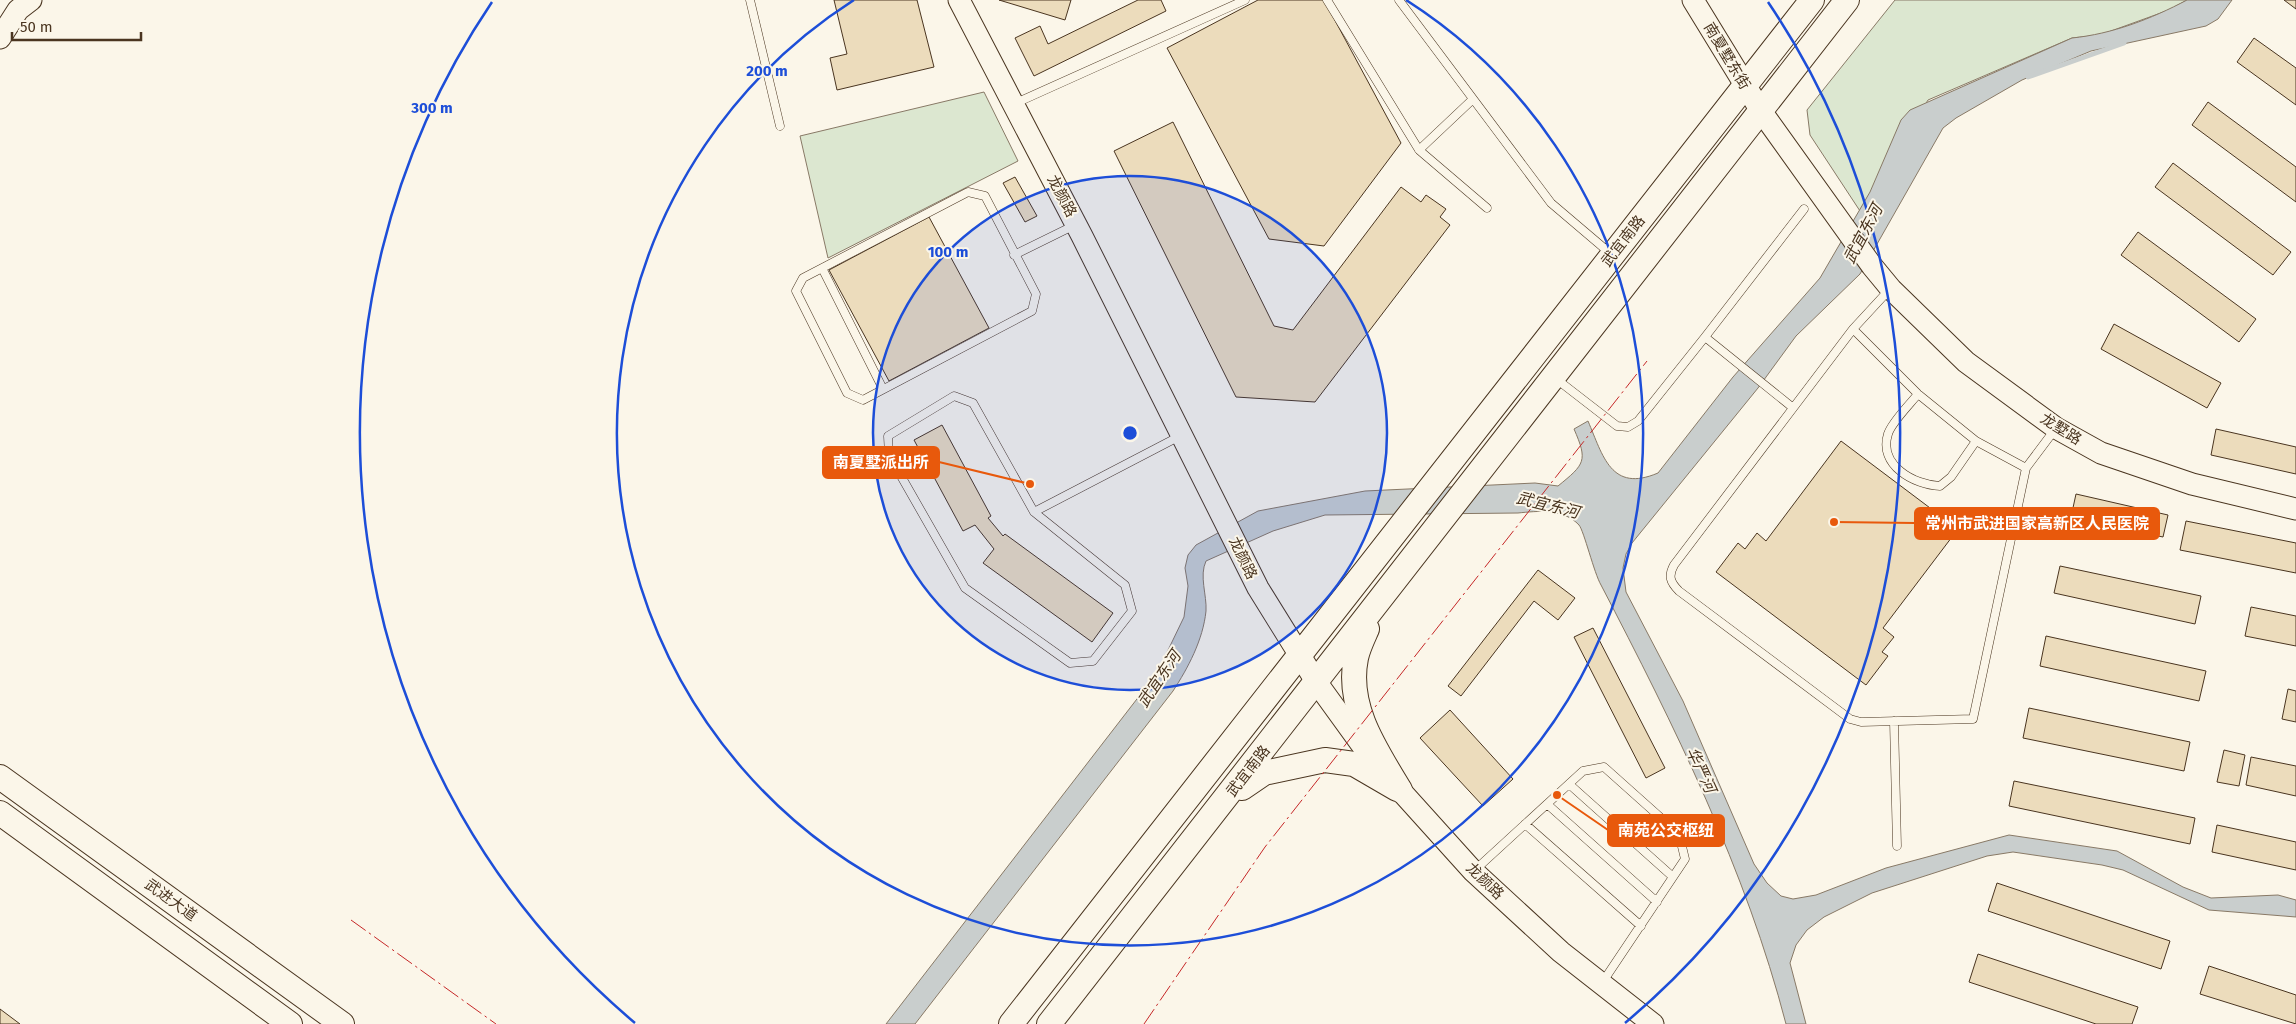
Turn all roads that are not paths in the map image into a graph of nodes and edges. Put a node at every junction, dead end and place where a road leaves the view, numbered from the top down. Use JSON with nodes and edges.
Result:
{"nodes":[{"id":1,"x":12,"y":0,"type":"edge"},
{"id":2,"x":31,"y":0,"type":"edge"},
{"id":3,"x":750,"y":0,"type":"edge"},
{"id":4,"x":959,"y":0,"type":"edge"},
{"id":5,"x":1245,"y":0,"type":"edge"},
{"id":6,"x":1327,"y":0,"type":"edge"},
{"id":7,"x":1399,"y":0,"type":"edge"},
{"id":8,"x":1693,"y":0,"type":"edge"},
{"id":9,"x":1812,"y":0,"type":"edge"},
{"id":10,"x":1848,"y":0,"type":"edge"},
{"id":11,"x":0,"y":27,"type":"edge"},
{"id":12,"x":0,"y":38,"type":"edge"},
{"id":13,"x":1745,"y":86,"type":"junction"},
{"id":14,"x":1472,"y":100,"type":"junction"},
{"id":15,"x":1014,"y":104,"type":"junction"},
{"id":16,"x":1761,"y":111,"type":"junction"},
{"id":17,"x":780,"y":126,"type":"dead end"},
{"id":18,"x":1419,"y":150,"type":"junction"},
{"id":19,"x":1487,"y":208,"type":"dead end"},
{"id":20,"x":1804,"y":209,"type":"dead end"},
{"id":21,"x":1076,"y":224,"type":"junction"},
{"id":22,"x":1014,"y":254,"type":"junction"},
{"id":23,"x":1612,"y":256,"type":"junction"},
{"id":24,"x":822,"y":268,"type":"junction"},
{"id":25,"x":1891,"y":289,"type":"junction"},
{"id":26,"x":1853,"y":329,"type":"junction"},
{"id":27,"x":1706,"y":337,"type":"junction"},
{"id":28,"x":1554,"y":377,"type":"junction"},
{"id":29,"x":884,"y":389,"type":"junction"},
{"id":30,"x":1918,"y":394,"type":"junction"},
{"id":31,"x":1792,"y":407,"type":"junction"},
{"id":32,"x":2056,"y":428,"type":"junction"},
{"id":33,"x":1182,"y":435,"type":"junction"},
{"id":34,"x":1976,"y":441,"type":"junction"},
{"id":35,"x":2026,"y":468,"type":"junction"},
{"id":36,"x":2296,"y":509,"type":"edge"},
{"id":37,"x":1034,"y":512,"type":"junction"},
{"id":38,"x":1374,"y":610,"type":"junction"},
{"id":39,"x":1300,"y":656,"type":"junction"},
{"id":40,"x":1317,"y":683,"type":"junction"},
{"id":41,"x":1894,"y":721,"type":"junction"},
{"id":42,"x":0,"y":776,"type":"edge"},
{"id":43,"x":1569,"y":784,"type":"junction"},
{"id":44,"x":1400,"y":790,"type":"junction"},
{"id":45,"x":1226,"y":799,"type":"junction"},
{"id":46,"x":1547,"y":804,"type":"junction"},
{"id":47,"x":0,"y":813,"type":"edge"},
{"id":48,"x":1525,"y":824,"type":"junction"},
{"id":49,"x":1897,"y":846,"type":"dead end"},
{"id":50,"x":1473,"y":871,"type":"junction"},
{"id":51,"x":1673,"y":877,"type":"junction"},
{"id":52,"x":1657,"y":902,"type":"junction"},
{"id":53,"x":1641,"y":926,"type":"junction"},
{"id":54,"x":1601,"y":985,"type":"junction"},
{"id":55,"x":290,"y":1024,"type":"edge"},
{"id":56,"x":342,"y":1024,"type":"edge"},
{"id":57,"x":1011,"y":1024,"type":"edge"},
{"id":58,"x":1049,"y":1024,"type":"edge"},
{"id":59,"x":1653,"y":1024,"type":"edge"}],
"edges":[{"from":1,"to":11,"type":"street"},
{"from":2,"to":12,"type":"street"},
{"from":3,"to":17,"type":"lane"},
{"from":4,"to":15,"type":"street","name":"龙颜路"},
{"from":5,"to":15,"type":"lane"},
{"from":6,"to":18,"type":"lane"},
{"from":7,"to":14,"type":"lane"},
{"from":8,"to":13,"type":"street","name":"南夏墅东街"},
{"from":9,"to":13,"type":"main road","name":"武宜南路"},
{"from":10,"to":16,"type":"main road","name":"武宜南路"},
{"from":13,"to":16,"type":"street","name":"南夏墅东街"},
{"from":13,"to":23,"type":"main road","name":"武宜南路"},
{"from":14,"to":18,"type":"lane"},
{"from":14,"to":23,"type":"lane"},
{"from":15,"to":21,"type":"street","name":"龙颜路"},
{"from":16,"to":25,"type":"street","name":"龙墅路"},
{"from":16,"to":28,"type":"main road","name":"武宜南路"},
{"from":18,"to":19,"type":"lane"},
{"from":20,"to":27,"type":"lane"},
{"from":21,"to":22,"type":"lane"},
{"from":21,"to":33,"type":"street","name":"龙颜路"},
{"from":22,"to":24,"type":"lane"},
{"from":22,"to":29,"type":"lane"},
{"from":23,"to":39,"type":"main road","name":"武宜南路"},
{"from":24,"to":29,"type":"lane"},
{"from":24,"to":29,"type":"lane"},
{"from":25,"to":26,"type":"lane"},
{"from":25,"to":32,"type":"street","name":"龙墅路"},
{"from":26,"to":30,"type":"lane"},
{"from":26,"to":31,"type":"lane"},
{"from":27,"to":28,"type":"lane"},
{"from":27,"to":31,"type":"lane"},
{"from":28,"to":38,"type":"main road","name":"武宜南路"},
{"from":30,"to":34,"type":"lane"},
{"from":30,"to":34,"type":"lane"},
{"from":31,"to":41,"type":"lane"},
{"from":32,"to":35,"type":"lane"},
{"from":32,"to":36,"type":"street","name":"龙墅路"},
{"from":33,"to":37,"type":"lane"},
{"from":33,"to":39,"type":"street","name":"龙颜路"},
{"from":34,"to":35,"type":"lane"},
{"from":35,"to":41,"type":"lane"},
{"from":37,"to":37,"type":"lane"},
{"from":38,"to":40,"type":"main road","name":"武宜南路"},
{"from":38,"to":44,"type":"main road"},
{"from":39,"to":40,"type":"street","name":"龙颜路"},
{"from":39,"to":57,"type":"main road","name":"武宜南路"},
{"from":40,"to":44,"type":"street","name":"龙颜路"},
{"from":40,"to":45,"type":"main road","name":"武宜南路"},
{"from":41,"to":49,"type":"lane"},
{"from":42,"to":56,"type":"main road","name":"武进大道"},
{"from":43,"to":46,"type":"lane"},
{"from":43,"to":51,"type":"lane"},
{"from":43,"to":51,"type":"lane"},
{"from":44,"to":45,"type":"main road"},
{"from":44,"to":50,"type":"street","name":"龙颜路"},
{"from":45,"to":58,"type":"main road","name":"武宜南路"},
{"from":46,"to":48,"type":"lane"},
{"from":46,"to":52,"type":"lane"},
{"from":47,"to":55,"type":"main road","name":"武进大道"},
{"from":48,"to":50,"type":"lane"},
{"from":48,"to":53,"type":"lane"},
{"from":50,"to":54,"type":"street","name":"龙颜路"},
{"from":51,"to":52,"type":"lane"},
{"from":52,"to":53,"type":"lane"},
{"from":53,"to":54,"type":"lane"},
{"from":54,"to":59,"type":"street","name":"龙颜路"}]}
